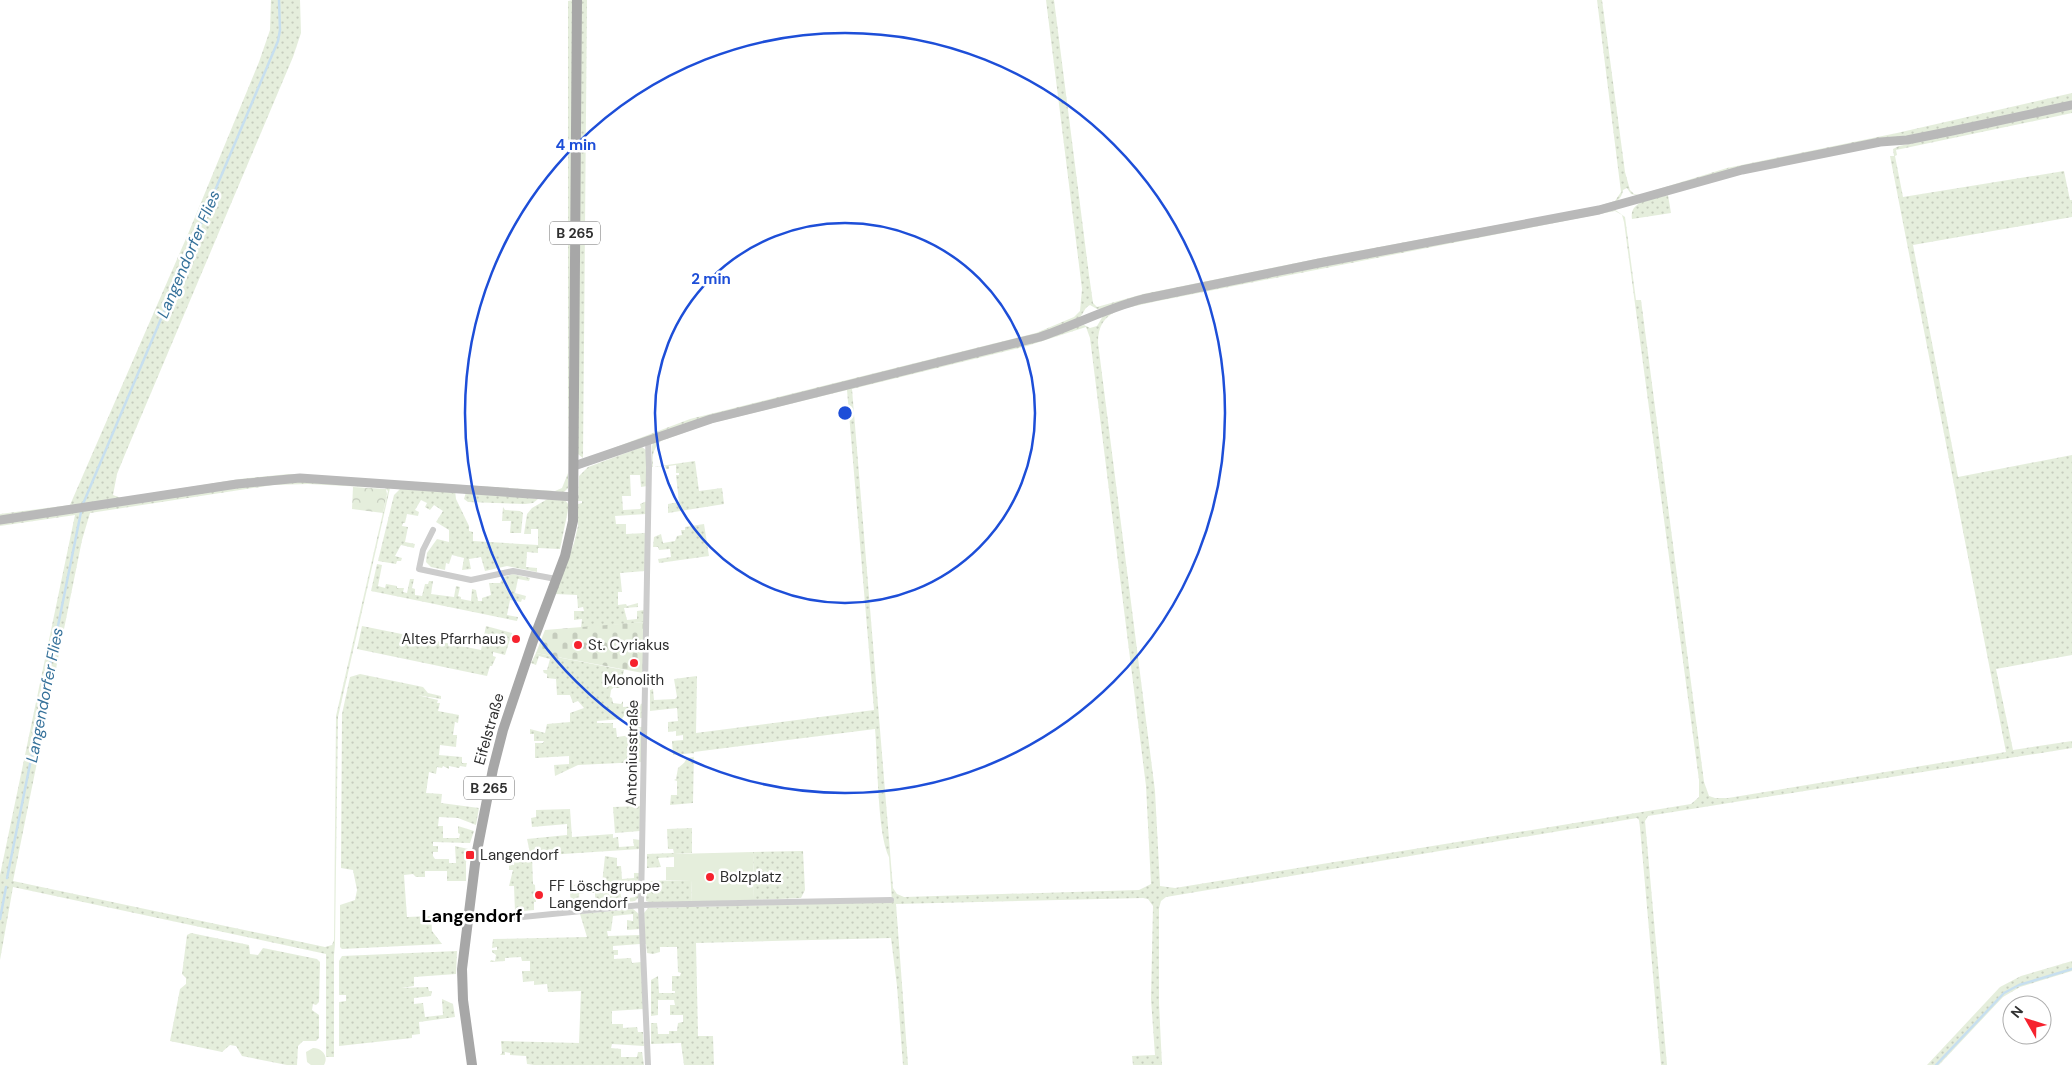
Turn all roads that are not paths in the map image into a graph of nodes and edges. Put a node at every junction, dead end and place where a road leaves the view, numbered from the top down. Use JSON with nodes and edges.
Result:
{"nodes":[{"id":1,"x":577,"y":0,"type":"edge"},
{"id":2,"x":2072,"y":105,"type":"edge"},
{"id":3,"x":648,"y":441,"type":"junction"},
{"id":4,"x":574,"y":466,"type":"junction"},
{"id":5,"x":574,"y":497,"type":"junction"},
{"id":6,"x":0,"y":520,"type":"edge"},
{"id":7,"x":433,"y":530,"type":"dead end"},
{"id":8,"x":556,"y":579,"type":"junction"},
{"id":9,"x":891,"y":900,"type":"dead end"},
{"id":10,"x":641,"y":905,"type":"junction"},
{"id":11,"x":467,"y":920,"type":"junction"},
{"id":12,"x":472,"y":1065,"type":"edge"},
{"id":13,"x":648,"y":1065,"type":"edge"}],
"edges":[{"from":1,"to":4,"type":"main road","number":"B 265"},
{"from":2,"to":3,"type":"street"},
{"from":3,"to":4,"type":"street"},
{"from":3,"to":10,"type":"street","name":"Antoniusstraße"},
{"from":4,"to":5,"type":"main road","number":"B 265"},
{"from":5,"to":6,"type":"street"},
{"from":5,"to":8,"type":"main road","name":"Eifelstraße","number":"B 265"},
{"from":7,"to":8,"type":"street"},
{"from":8,"to":11,"type":"main road","name":"Eifelstraße","number":"B 265"},
{"from":9,"to":10,"type":"street"},
{"from":10,"to":11,"type":"street"},
{"from":10,"to":13,"type":"street","name":"Antoniusstraße"},
{"from":11,"to":12,"type":"main road","name":"Eifelstraße","number":"B 265"}]}
